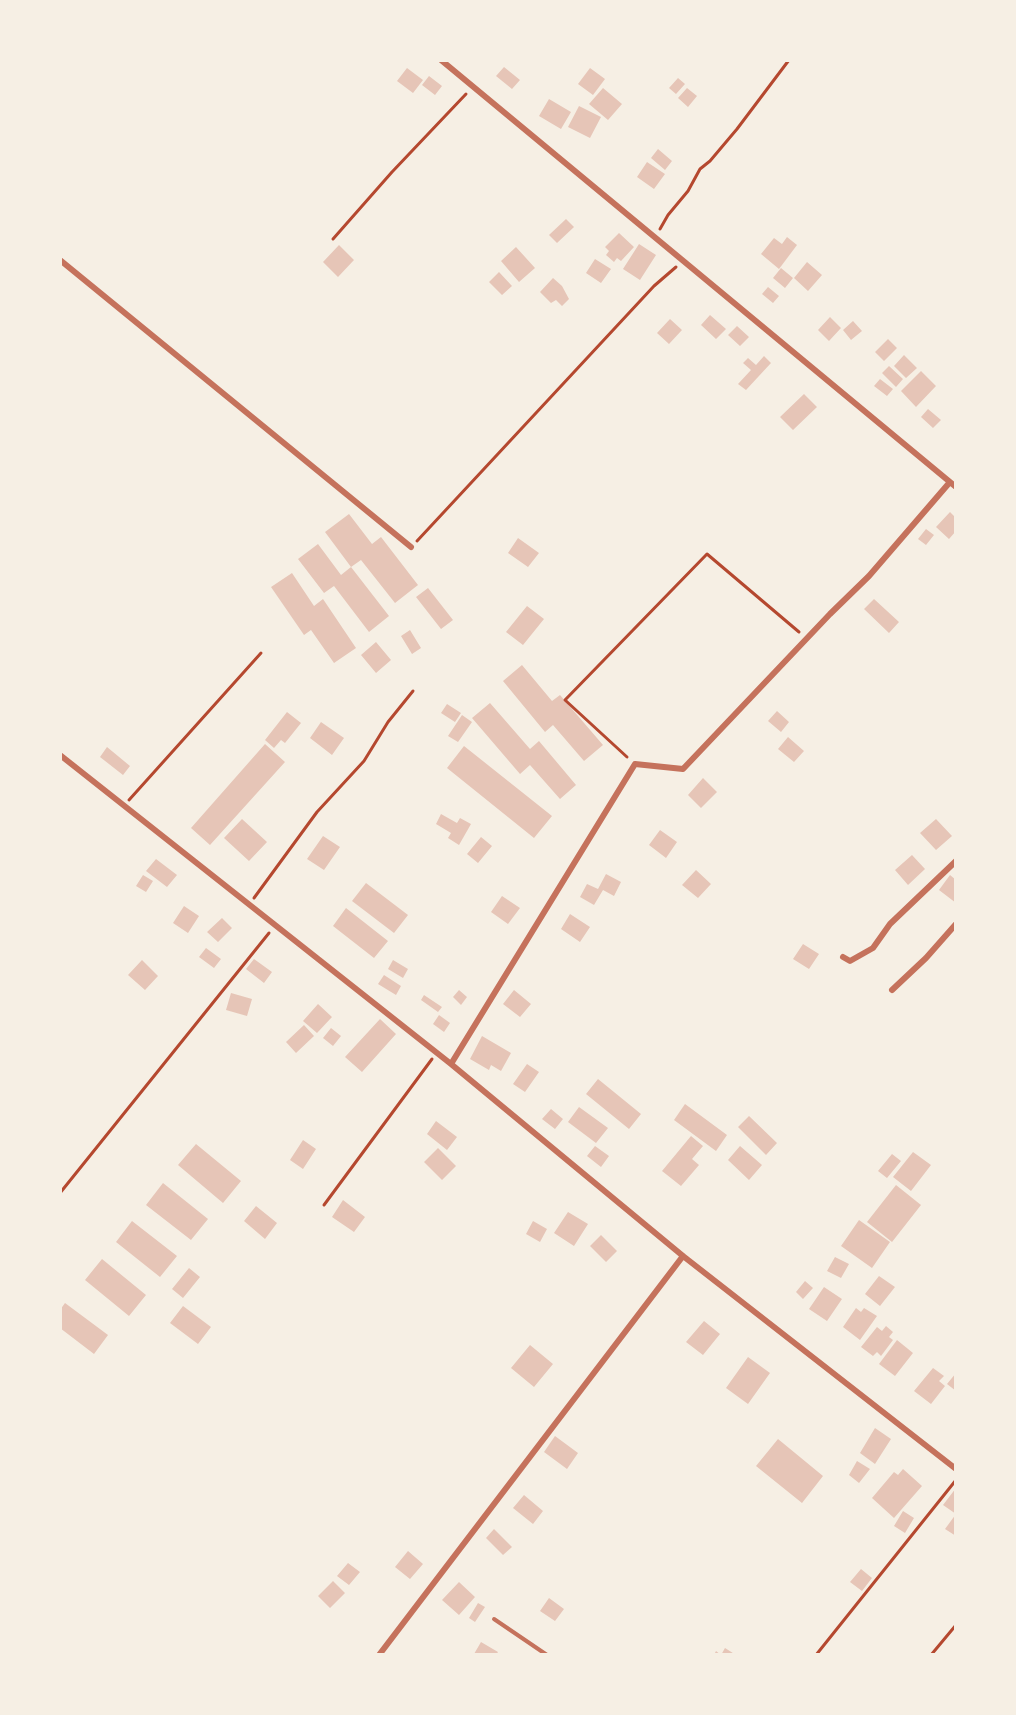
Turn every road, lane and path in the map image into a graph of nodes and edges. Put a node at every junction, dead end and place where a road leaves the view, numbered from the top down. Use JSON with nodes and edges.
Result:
{"nodes":[{"id":1,"x":441,"y":60,"type":"edge"},
{"id":2,"x":789,"y":60,"type":"edge"},
{"id":3,"x":474,"y":87,"type":"junction"},
{"id":4,"x":655,"y":238,"type":"junction"},
{"id":5,"x":333,"y":239,"type":"dead end"},
{"id":6,"x":60,"y":260,"type":"edge"},
{"id":7,"x":683,"y":261,"type":"junction"},
{"id":8,"x":950,"y":482,"type":"junction"},
{"id":9,"x":956,"y":487,"type":"edge"},
{"id":10,"x":411,"y":547,"type":"joint"},
{"id":11,"x":807,"y":639,"type":"junction"},
{"id":12,"x":261,"y":653,"type":"dead end"},
{"id":13,"x":413,"y":691,"type":"dead end"},
{"id":14,"x":60,"y":755,"type":"edge"},
{"id":15,"x":636,"y":764,"type":"junction"},
{"id":16,"x":124,"y":806,"type":"junction"},
{"id":17,"x":956,"y":861,"type":"edge"},
{"id":18,"x":249,"y":904,"type":"junction"},
{"id":19,"x":956,"y":924,"type":"edge"},
{"id":20,"x":276,"y":926,"type":"junction"},
{"id":21,"x":843,"y":957,"type":"dead end"},
{"id":22,"x":891,"y":990,"type":"dead end"},
{"id":23,"x":436,"y":1052,"type":"junction"},
{"id":24,"x":451,"y":1064,"type":"junction"},
{"id":25,"x":60,"y":1193,"type":"edge"},
{"id":26,"x":324,"y":1205,"type":"dead end"},
{"id":27,"x":683,"y":1256,"type":"junction"},
{"id":28,"x":956,"y":1469,"type":"edge"},
{"id":29,"x":956,"y":1480,"type":"edge"},
{"id":30,"x":494,"y":1619,"type":"dead end"},
{"id":31,"x":956,"y":1625,"type":"edge"},
{"id":32,"x":379,"y":1655,"type":"edge"},
{"id":33,"x":547,"y":1655,"type":"edge"},
{"id":34,"x":816,"y":1655,"type":"edge"},
{"id":35,"x":931,"y":1655,"type":"edge"}],
"edges":[{"from":1,"to":3,"type":"street"},
{"from":2,"to":4,"type":"path"},
{"from":3,"to":4,"type":"street"},
{"from":3,"to":5,"type":"path"},
{"from":4,"to":7,"type":"street"},
{"from":6,"to":10,"type":"street"},
{"from":7,"to":8,"type":"street"},
{"from":7,"to":10,"type":"path"},
{"from":8,"to":9,"type":"street"},
{"from":8,"to":11,"type":"street"},
{"from":11,"to":15,"type":"street"},
{"from":11,"to":15,"type":"path"},
{"from":12,"to":16,"type":"path"},
{"from":13,"to":18,"type":"path"},
{"from":14,"to":16,"type":"street"},
{"from":15,"to":24,"type":"street"},
{"from":16,"to":18,"type":"street"},
{"from":17,"to":21,"type":"street"},
{"from":18,"to":20,"type":"street"},
{"from":19,"to":22,"type":"street"},
{"from":20,"to":23,"type":"street"},
{"from":20,"to":25,"type":"path"},
{"from":23,"to":24,"type":"street"},
{"from":23,"to":26,"type":"path"},
{"from":24,"to":27,"type":"street"},
{"from":27,"to":28,"type":"street"},
{"from":27,"to":32,"type":"street"},
{"from":29,"to":34,"type":"path"},
{"from":30,"to":33,"type":"lane"},
{"from":31,"to":35,"type":"path"}]}
